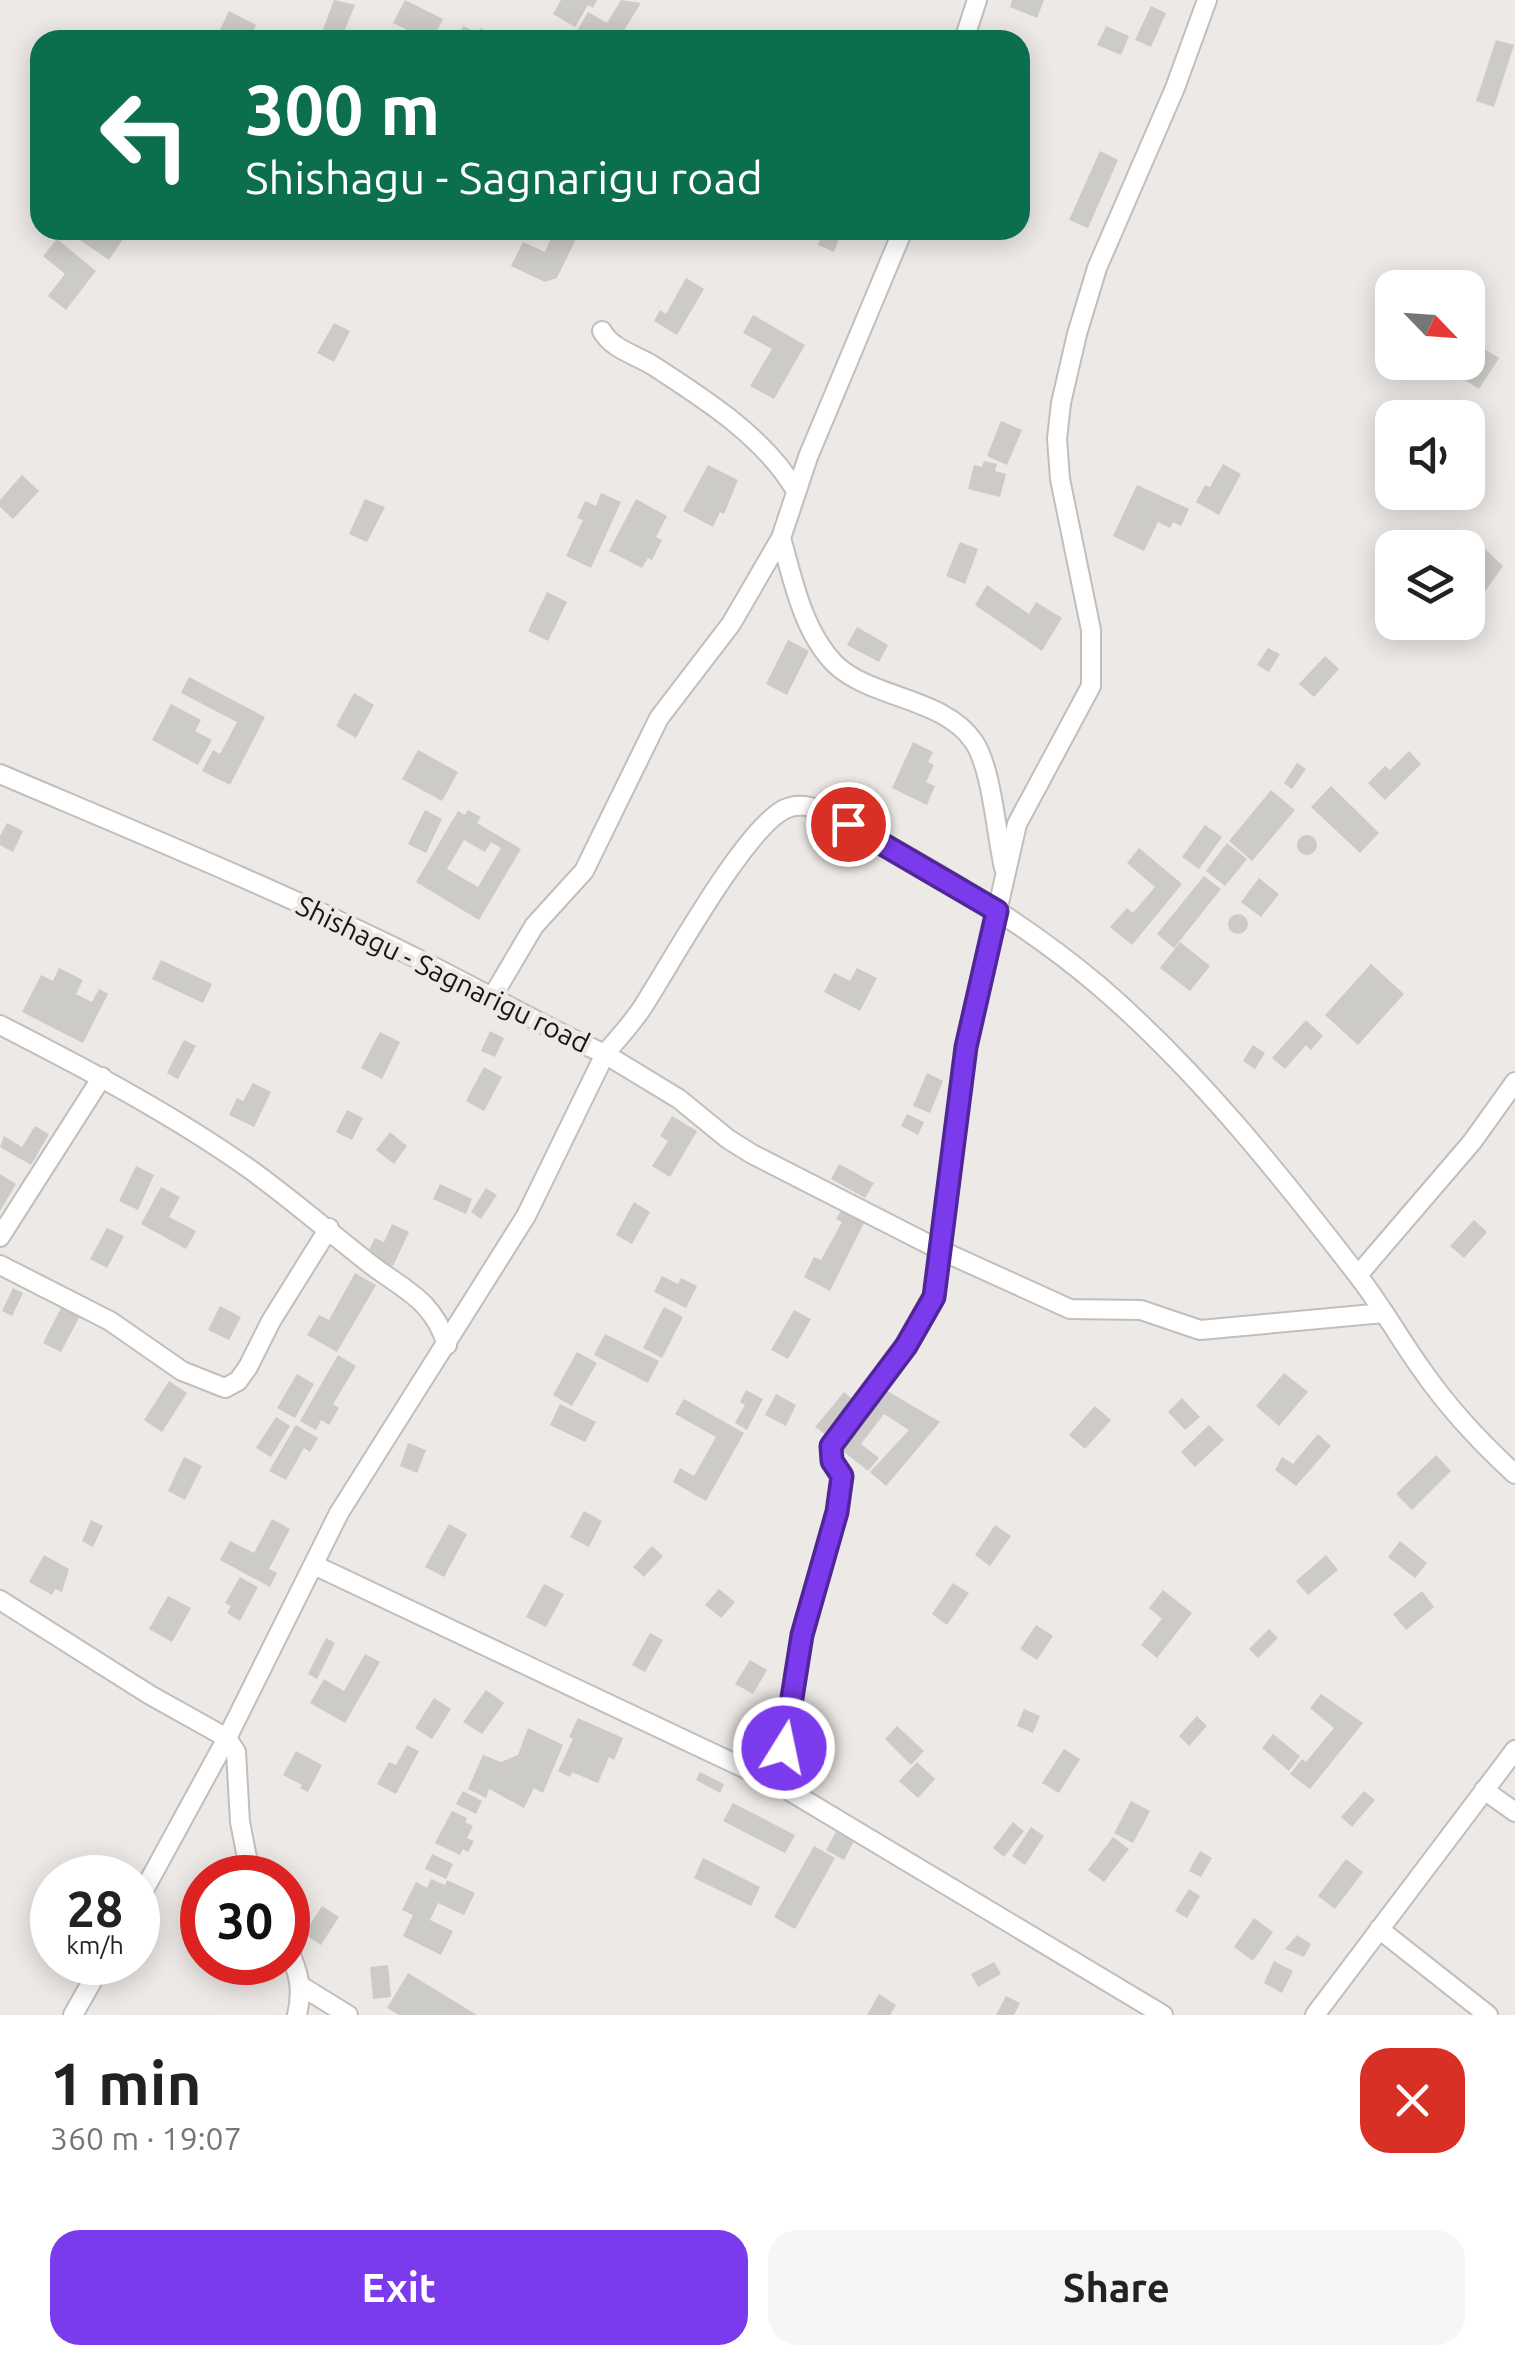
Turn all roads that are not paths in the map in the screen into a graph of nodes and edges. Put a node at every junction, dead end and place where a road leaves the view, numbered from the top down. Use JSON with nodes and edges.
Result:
{"nodes":[{"id":1,"x":978,"y":0,"type":"edge"},
{"id":2,"x":1207,"y":0,"type":"edge"},
{"id":3,"x":968,"y":30,"type":"edge"},
{"id":4,"x":899,"y":240,"type":"edge"},
{"id":5,"x":602,"y":330,"type":"dead end"},
{"id":6,"x":796,"y":491,"type":"junction"},
{"id":7,"x":781,"y":538,"type":"junction"},
{"id":8,"x":0,"y":774,"type":"edge"},
{"id":9,"x":1005,"y":873,"type":"junction"},
{"id":10,"x":997,"y":911,"type":"junction"},
{"id":11,"x":490,"y":998,"type":"junction"},
{"id":12,"x":0,"y":1025,"type":"edge"},
{"id":13,"x":605,"y":1054,"type":"junction"},
{"id":14,"x":102,"y":1077,"type":"junction"},
{"id":15,"x":1515,"y":1082,"type":"edge"},
{"id":16,"x":329,"y":1228,"type":"junction"},
{"id":17,"x":0,"y":1237,"type":"edge"},
{"id":18,"x":940,"y":1250,"type":"junction"},
{"id":19,"x":0,"y":1265,"type":"edge"},
{"id":20,"x":1358,"y":1275,"type":"junction"},
{"id":21,"x":1384,"y":1313,"type":"junction"},
{"id":22,"x":447,"y":1345,"type":"junction"},
{"id":23,"x":1515,"y":1474,"type":"edge"},
{"id":24,"x":314,"y":1564,"type":"junction"},
{"id":25,"x":0,"y":1600,"type":"edge"},
{"id":26,"x":227,"y":1738,"type":"junction"},
{"id":27,"x":1515,"y":1750,"type":"edge"},
{"id":28,"x":778,"y":1784,"type":"junction"},
{"id":29,"x":1484,"y":1790,"type":"junction"},
{"id":30,"x":1515,"y":1812,"type":"edge"},
{"id":31,"x":247,"y":1855,"type":"edge"},
{"id":32,"x":160,"y":1860,"type":"edge"},
{"id":33,"x":1379,"y":1929,"type":"junction"},
{"id":34,"x":90,"y":1985,"type":"edge"},
{"id":35,"x":301,"y":1986,"type":"joint"},
{"id":36,"x":73,"y":2015,"type":"edge"},
{"id":37,"x":297,"y":2015,"type":"edge"},
{"id":38,"x":348,"y":2015,"type":"edge"},
{"id":39,"x":1163,"y":2015,"type":"edge"},
{"id":40,"x":1314,"y":2015,"type":"edge"},
{"id":41,"x":1488,"y":2015,"type":"edge"}],
"edges":[{"from":1,"to":3,"type":"street"},
{"from":2,"to":9,"type":"street"},
{"from":4,"to":6,"type":"street"},
{"from":5,"to":6,"type":"street"},
{"from":6,"to":7,"type":"street"},
{"from":7,"to":9,"type":"street"},
{"from":7,"to":11,"type":"street"},
{"from":8,"to":11,"type":"street","name":"Shishagu - Sagnarigu road"},
{"from":9,"to":10,"type":"street"},
{"from":10,"to":13,"type":"street","name":"Shishagu - Sagnarigu road"},
{"from":10,"to":18,"type":"street"},
{"from":10,"to":20,"type":"street"},
{"from":11,"to":13,"type":"street","name":"Shishagu - Sagnarigu road"},
{"from":12,"to":14,"type":"street"},
{"from":13,"to":18,"type":"street"},
{"from":13,"to":22,"type":"street"},
{"from":14,"to":16,"type":"street"},
{"from":14,"to":17,"type":"street"},
{"from":15,"to":20,"type":"street"},
{"from":16,"to":19,"type":"street"},
{"from":16,"to":22,"type":"street"},
{"from":18,"to":21,"type":"street"},
{"from":18,"to":28,"type":"street"},
{"from":20,"to":21,"type":"street"},
{"from":21,"to":23,"type":"street"},
{"from":22,"to":24,"type":"street"},
{"from":24,"to":26,"type":"street"},
{"from":24,"to":28,"type":"street"},
{"from":25,"to":26,"type":"street"},
{"from":26,"to":31,"type":"street"},
{"from":26,"to":32,"type":"street"},
{"from":27,"to":29,"type":"street"},
{"from":28,"to":39,"type":"street"},
{"from":29,"to":30,"type":"street"},
{"from":29,"to":33,"type":"street"},
{"from":33,"to":40,"type":"street"},
{"from":33,"to":41,"type":"street"},
{"from":34,"to":36,"type":"street"},
{"from":35,"to":37,"type":"street"},
{"from":35,"to":38,"type":"street"}]}
